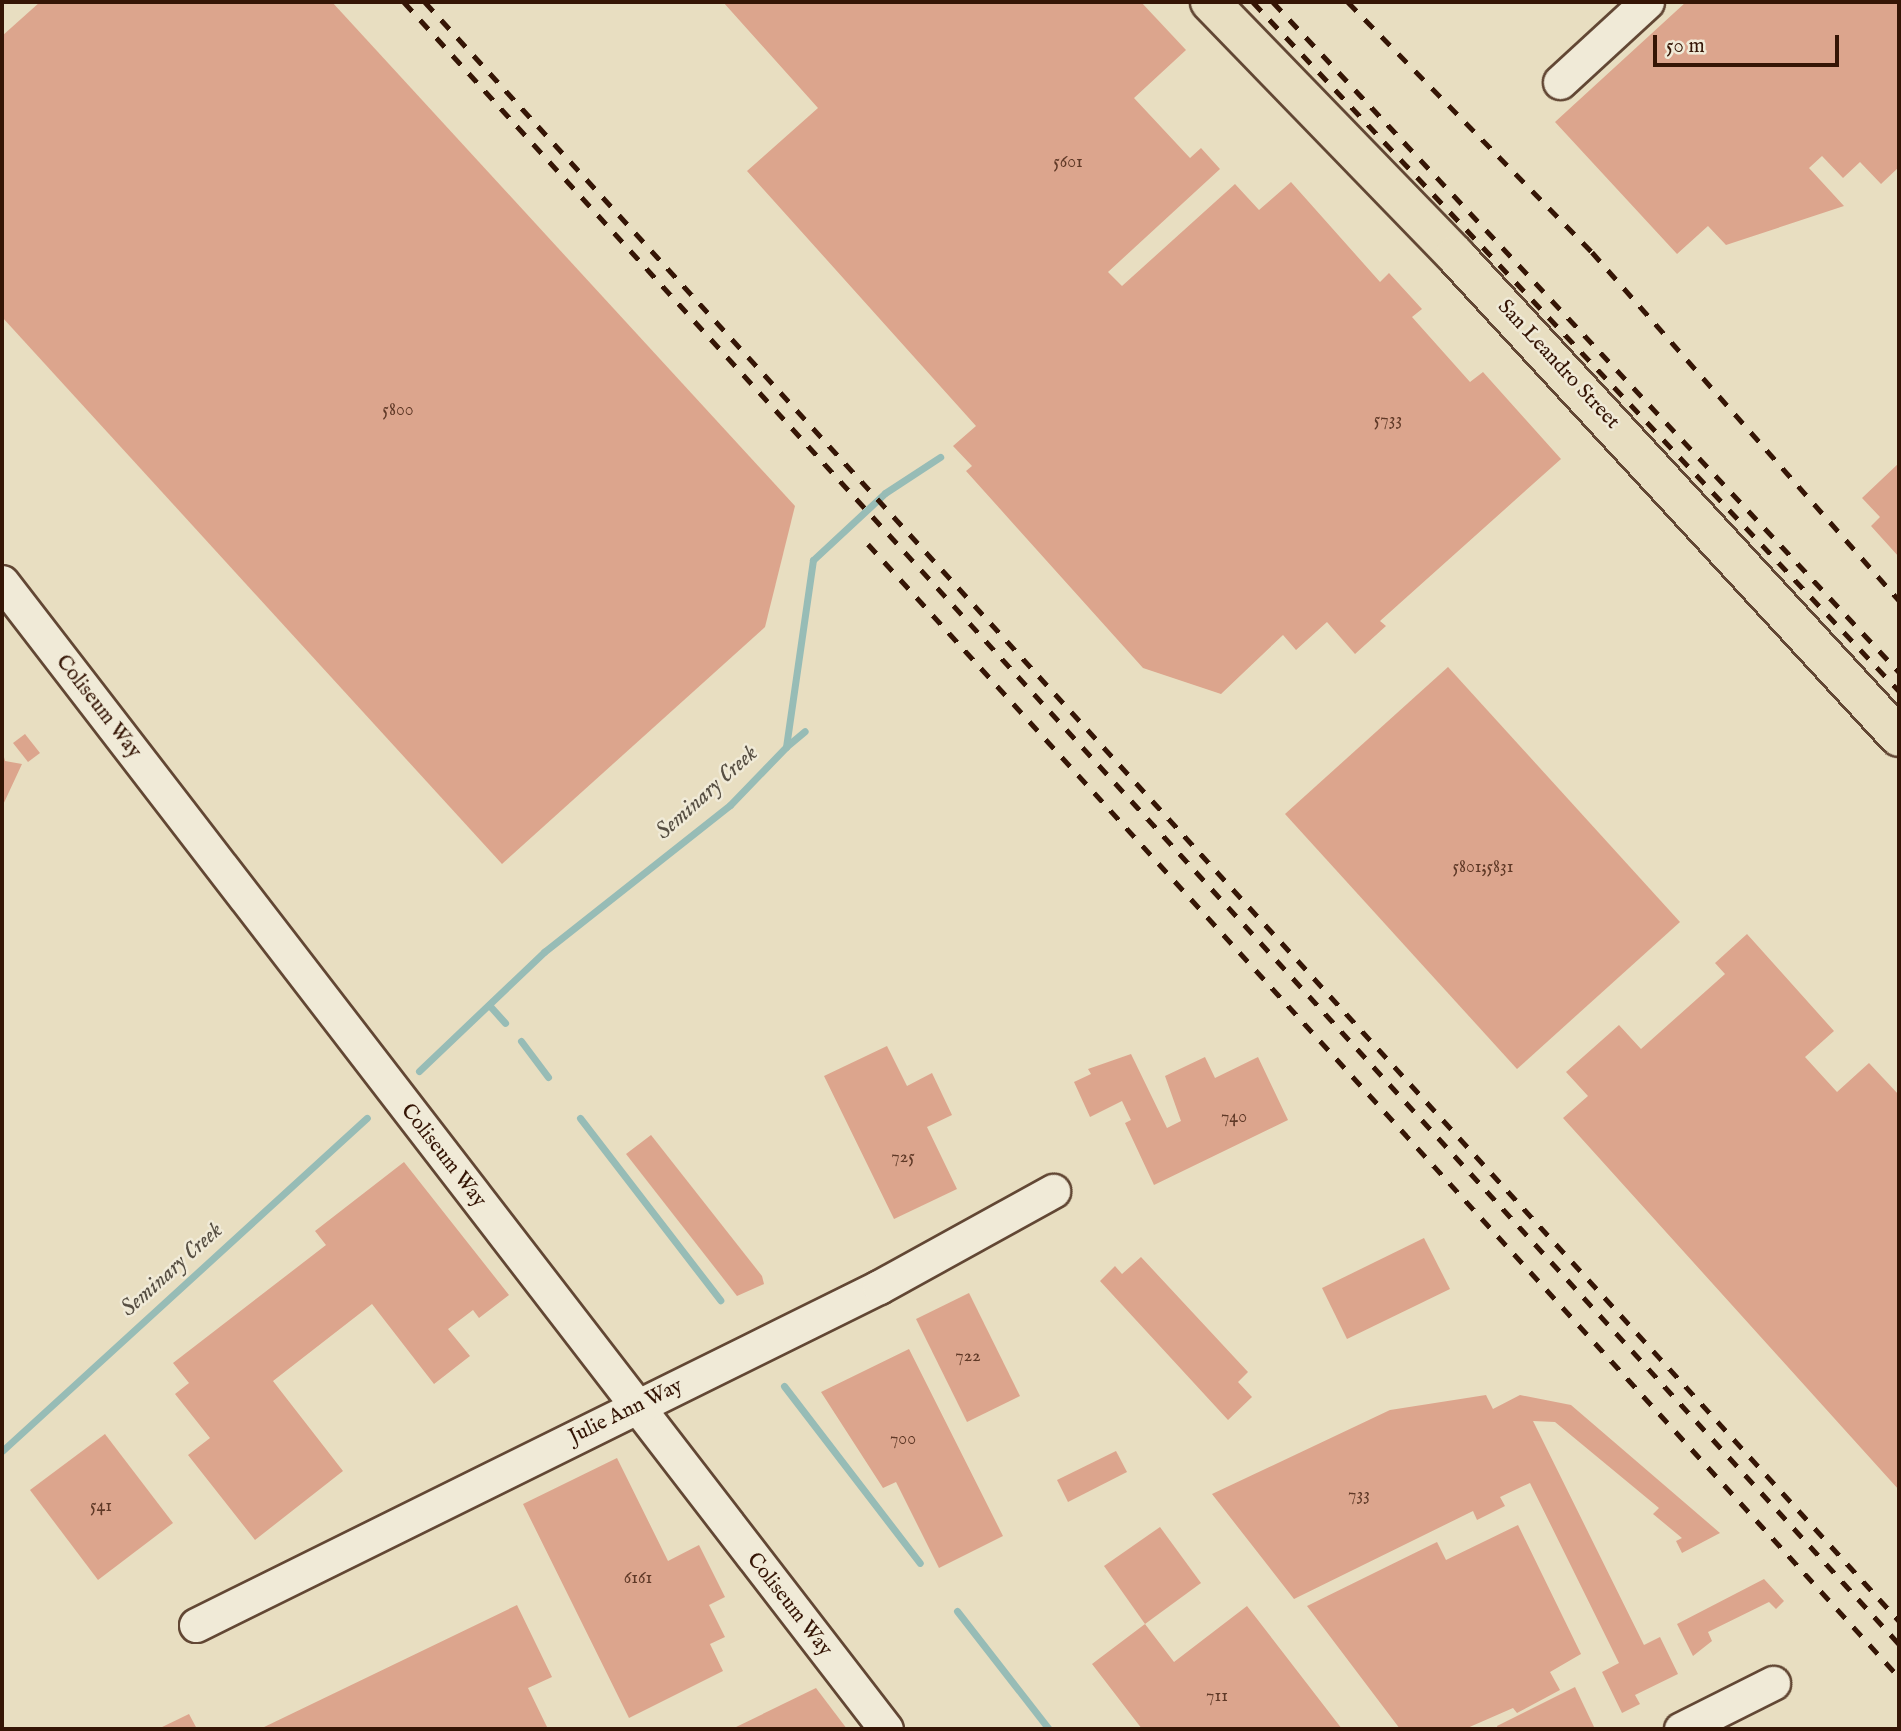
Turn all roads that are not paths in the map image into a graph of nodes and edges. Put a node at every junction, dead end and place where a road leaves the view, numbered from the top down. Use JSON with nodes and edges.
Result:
{"nodes":[{"id":1,"x":1210,"y":2,"type":"edge"},
{"id":2,"x":1647,"y":2,"type":"edge"},
{"id":3,"x":1560,"y":82,"type":"dead end"},
{"id":4,"x":2,"y":582,"type":"edge"},
{"id":5,"x":1899,"y":737,"type":"edge"},
{"id":6,"x":1053,"y":1191,"type":"dead end"},
{"id":7,"x":636,"y":1407,"type":"junction"},
{"id":8,"x":196,"y":1625,"type":"dead end"},
{"id":9,"x":1773,"y":1684,"type":"dead end"},
{"id":10,"x":886,"y":1729,"type":"edge"},
{"id":11,"x":1681,"y":1729,"type":"edge"}],
"edges":[{"from":1,"to":5,"type":"main road","name":"San Leandro Street"},
{"from":2,"to":3,"type":"street"},
{"from":4,"to":7,"type":"street","name":"Coliseum Way"},
{"from":6,"to":7,"type":"street","name":"Julie Ann Way"},
{"from":7,"to":8,"type":"street","name":"Julie Ann Way"},
{"from":7,"to":10,"type":"street","name":"Coliseum Way"},
{"from":9,"to":11,"type":"street"}]}
